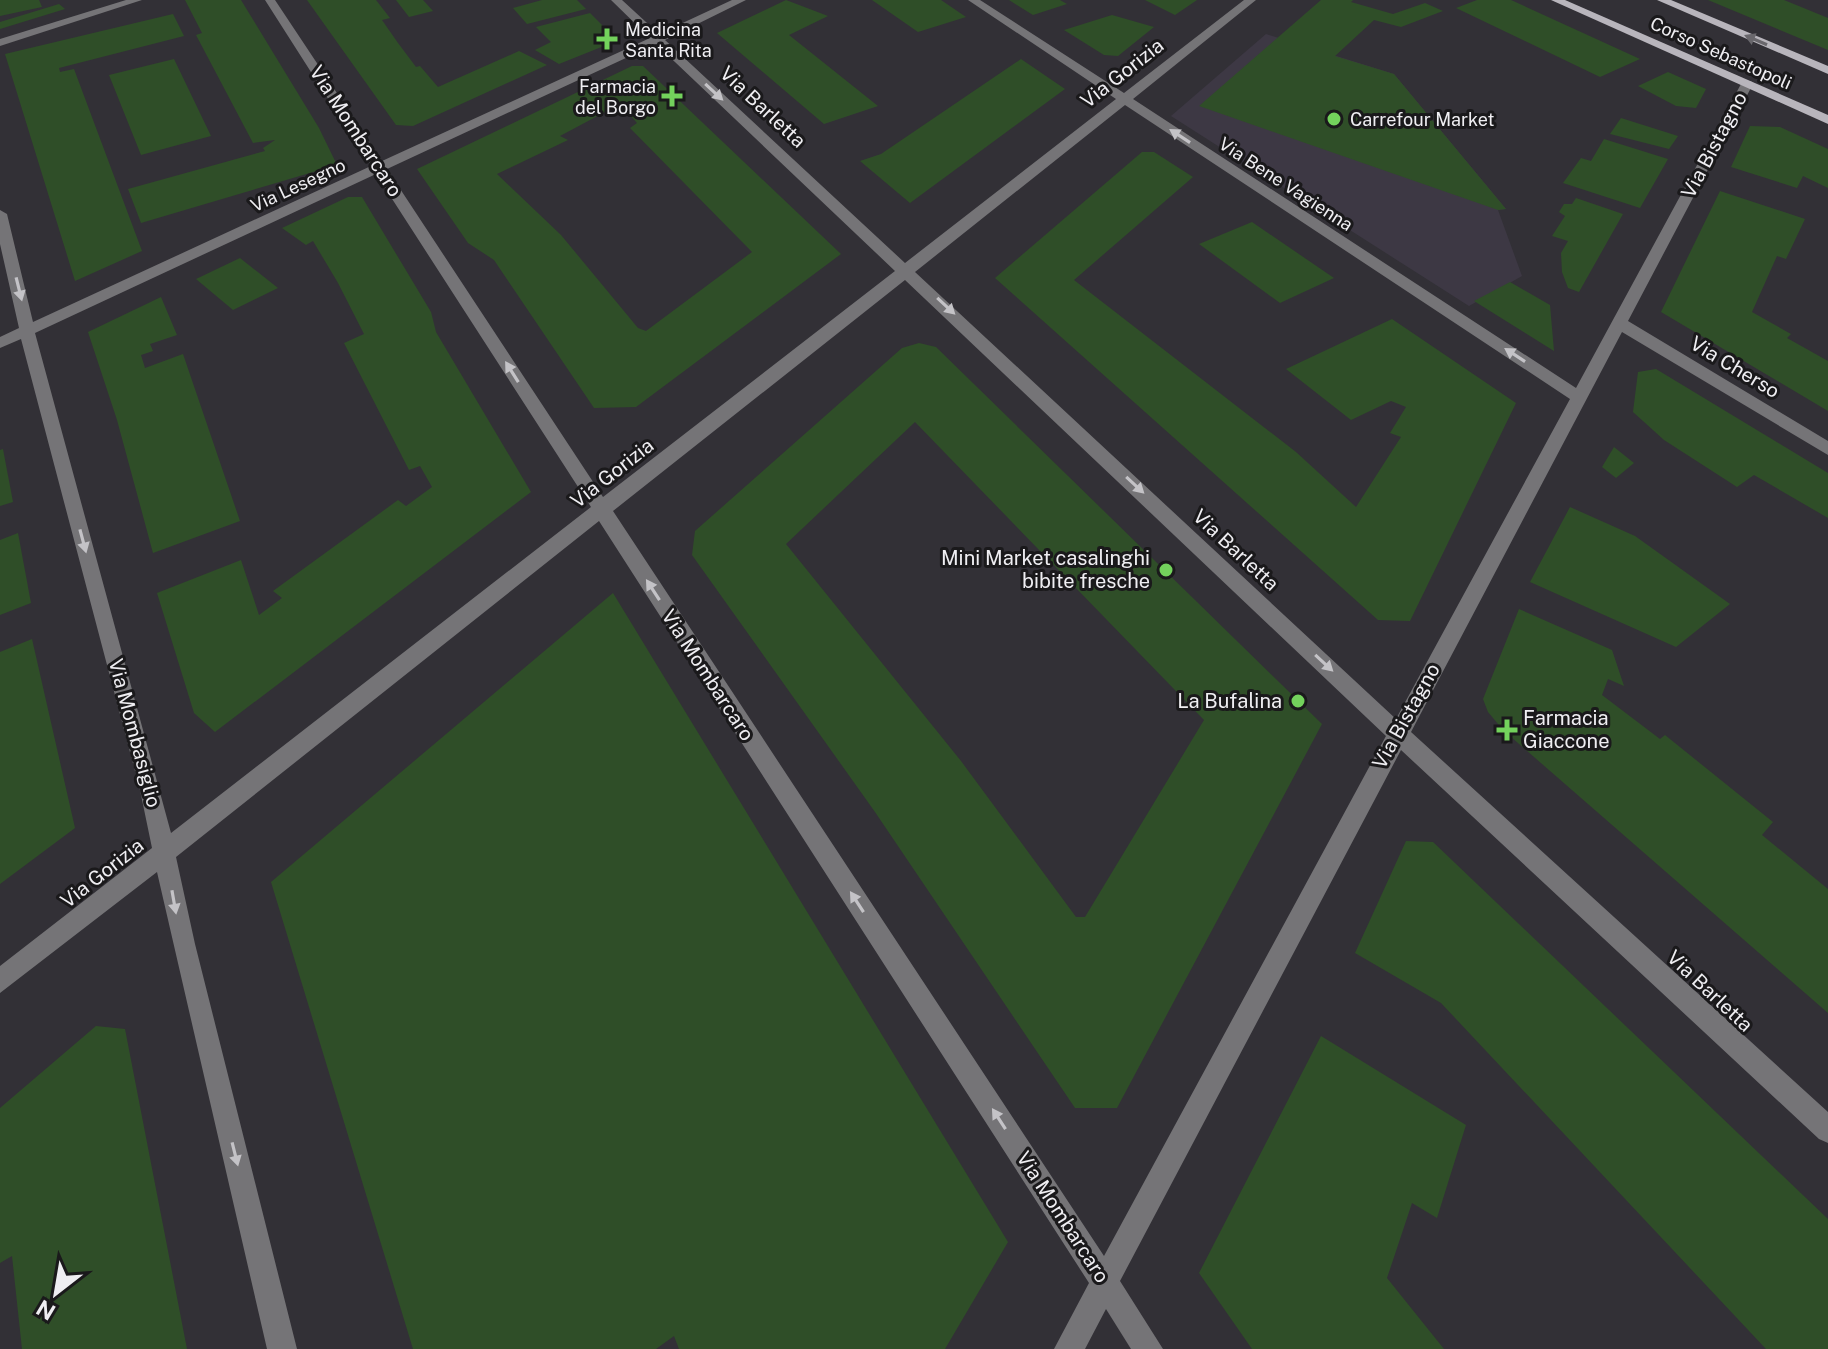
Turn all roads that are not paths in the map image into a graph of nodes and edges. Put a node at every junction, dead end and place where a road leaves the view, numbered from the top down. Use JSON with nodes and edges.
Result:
{"nodes":[{"id":1,"x":137,"y":0,"type":"edge"},
{"id":2,"x":270,"y":0,"type":"edge"},
{"id":3,"x":616,"y":0,"type":"edge"},
{"id":4,"x":741,"y":0,"type":"edge"},
{"id":5,"x":973,"y":0,"type":"edge"},
{"id":6,"x":1251,"y":0,"type":"edge"},
{"id":7,"x":1556,"y":0,"type":"edge"},
{"id":8,"x":1662,"y":0,"type":"edge"},
{"id":9,"x":658,"y":39,"type":"junction"},
{"id":10,"x":0,"y":43,"type":"edge"},
{"id":11,"x":1828,"y":70,"type":"edge"},
{"id":12,"x":1747,"y":84,"type":"junction"},
{"id":13,"x":1124,"y":100,"type":"junction"},
{"id":14,"x":1828,"y":120,"type":"edge"},
{"id":15,"x":381,"y":166,"type":"junction"},
{"id":16,"x":0,"y":214,"type":"edge"},
{"id":17,"x":907,"y":270,"type":"junction"},
{"id":18,"x":1619,"y":323,"type":"junction"},
{"id":19,"x":29,"y":330,"type":"junction"},
{"id":20,"x":0,"y":343,"type":"edge"},
{"id":21,"x":1580,"y":398,"type":"junction"},
{"id":22,"x":1828,"y":449,"type":"edge"},
{"id":23,"x":600,"y":511,"type":"junction"},
{"id":24,"x":1397,"y":733,"type":"junction"},
{"id":25,"x":165,"y":852,"type":"junction"},
{"id":26,"x":0,"y":981,"type":"edge"},
{"id":27,"x":1828,"y":1130,"type":"edge"},
{"id":28,"x":1105,"y":1282,"type":"junction"},
{"id":29,"x":282,"y":1349,"type":"edge"},
{"id":30,"x":1069,"y":1349,"type":"edge"},
{"id":31,"x":1148,"y":1349,"type":"edge"}],
"edges":[{"from":1,"to":10,"type":"street"},
{"from":2,"to":15,"type":"street","name":"Via Mombarcaro"},
{"from":3,"to":9,"type":"street","name":"Via Barletta"},
{"from":4,"to":9,"type":"street","name":"Via Lesegno"},
{"from":5,"to":13,"type":"street","name":"Via Bene Vagienna"},
{"from":6,"to":13,"type":"street","name":"Via Gorizia"},
{"from":7,"to":12,"type":"main road","name":"Corso Sebastopoli"},
{"from":11,"to":8,"type":"main road","name":"Corso Sebastopoli","one_way":true},
{"from":9,"to":15,"type":"street","name":"Via Lesegno"},
{"from":9,"to":17,"type":"street","name":"Via Barletta","one_way":true},
{"from":12,"to":14,"type":"main road","name":"Corso Sebastopoli"},
{"from":12,"to":18,"type":"street","name":"Via Bistagno"},
{"from":13,"to":17,"type":"street","name":"Via Gorizia"},
{"from":21,"to":13,"type":"street","name":"Via Bene Vagienna","one_way":true},
{"from":15,"to":19,"type":"street","name":"Via Lesegno"},
{"from":23,"to":15,"type":"street","name":"Via Mombarcaro","one_way":true},
{"from":16,"to":19,"type":"street","name":"Via Mombasiglio","one_way":true},
{"from":17,"to":23,"type":"street","name":"Via Gorizia"},
{"from":17,"to":24,"type":"street","name":"Via Barletta","one_way":true},
{"from":18,"to":21,"type":"street","name":"Via Bistagno"},
{"from":18,"to":22,"type":"street","name":"Via Cherso"},
{"from":19,"to":20,"type":"street","name":"Via Lesegno"},
{"from":19,"to":25,"type":"street","name":"Via Mombasiglio","one_way":true},
{"from":21,"to":24,"type":"street","name":"Via Bistagno"},
{"from":23,"to":25,"type":"street","name":"Via Gorizia"},
{"from":28,"to":23,"type":"street","name":"Via Mombarcaro","one_way":true},
{"from":24,"to":27,"type":"street","name":"Via Barletta"},
{"from":24,"to":28,"type":"street","name":"Via Bistagno"},
{"from":25,"to":26,"type":"street","name":"Via Gorizia"},
{"from":25,"to":29,"type":"street","name":"Via Mombasiglio","one_way":true},
{"from":28,"to":30,"type":"street","name":"Via Bistagno"},
{"from":28,"to":31,"type":"street","name":"Via Mombarcaro"}]}
